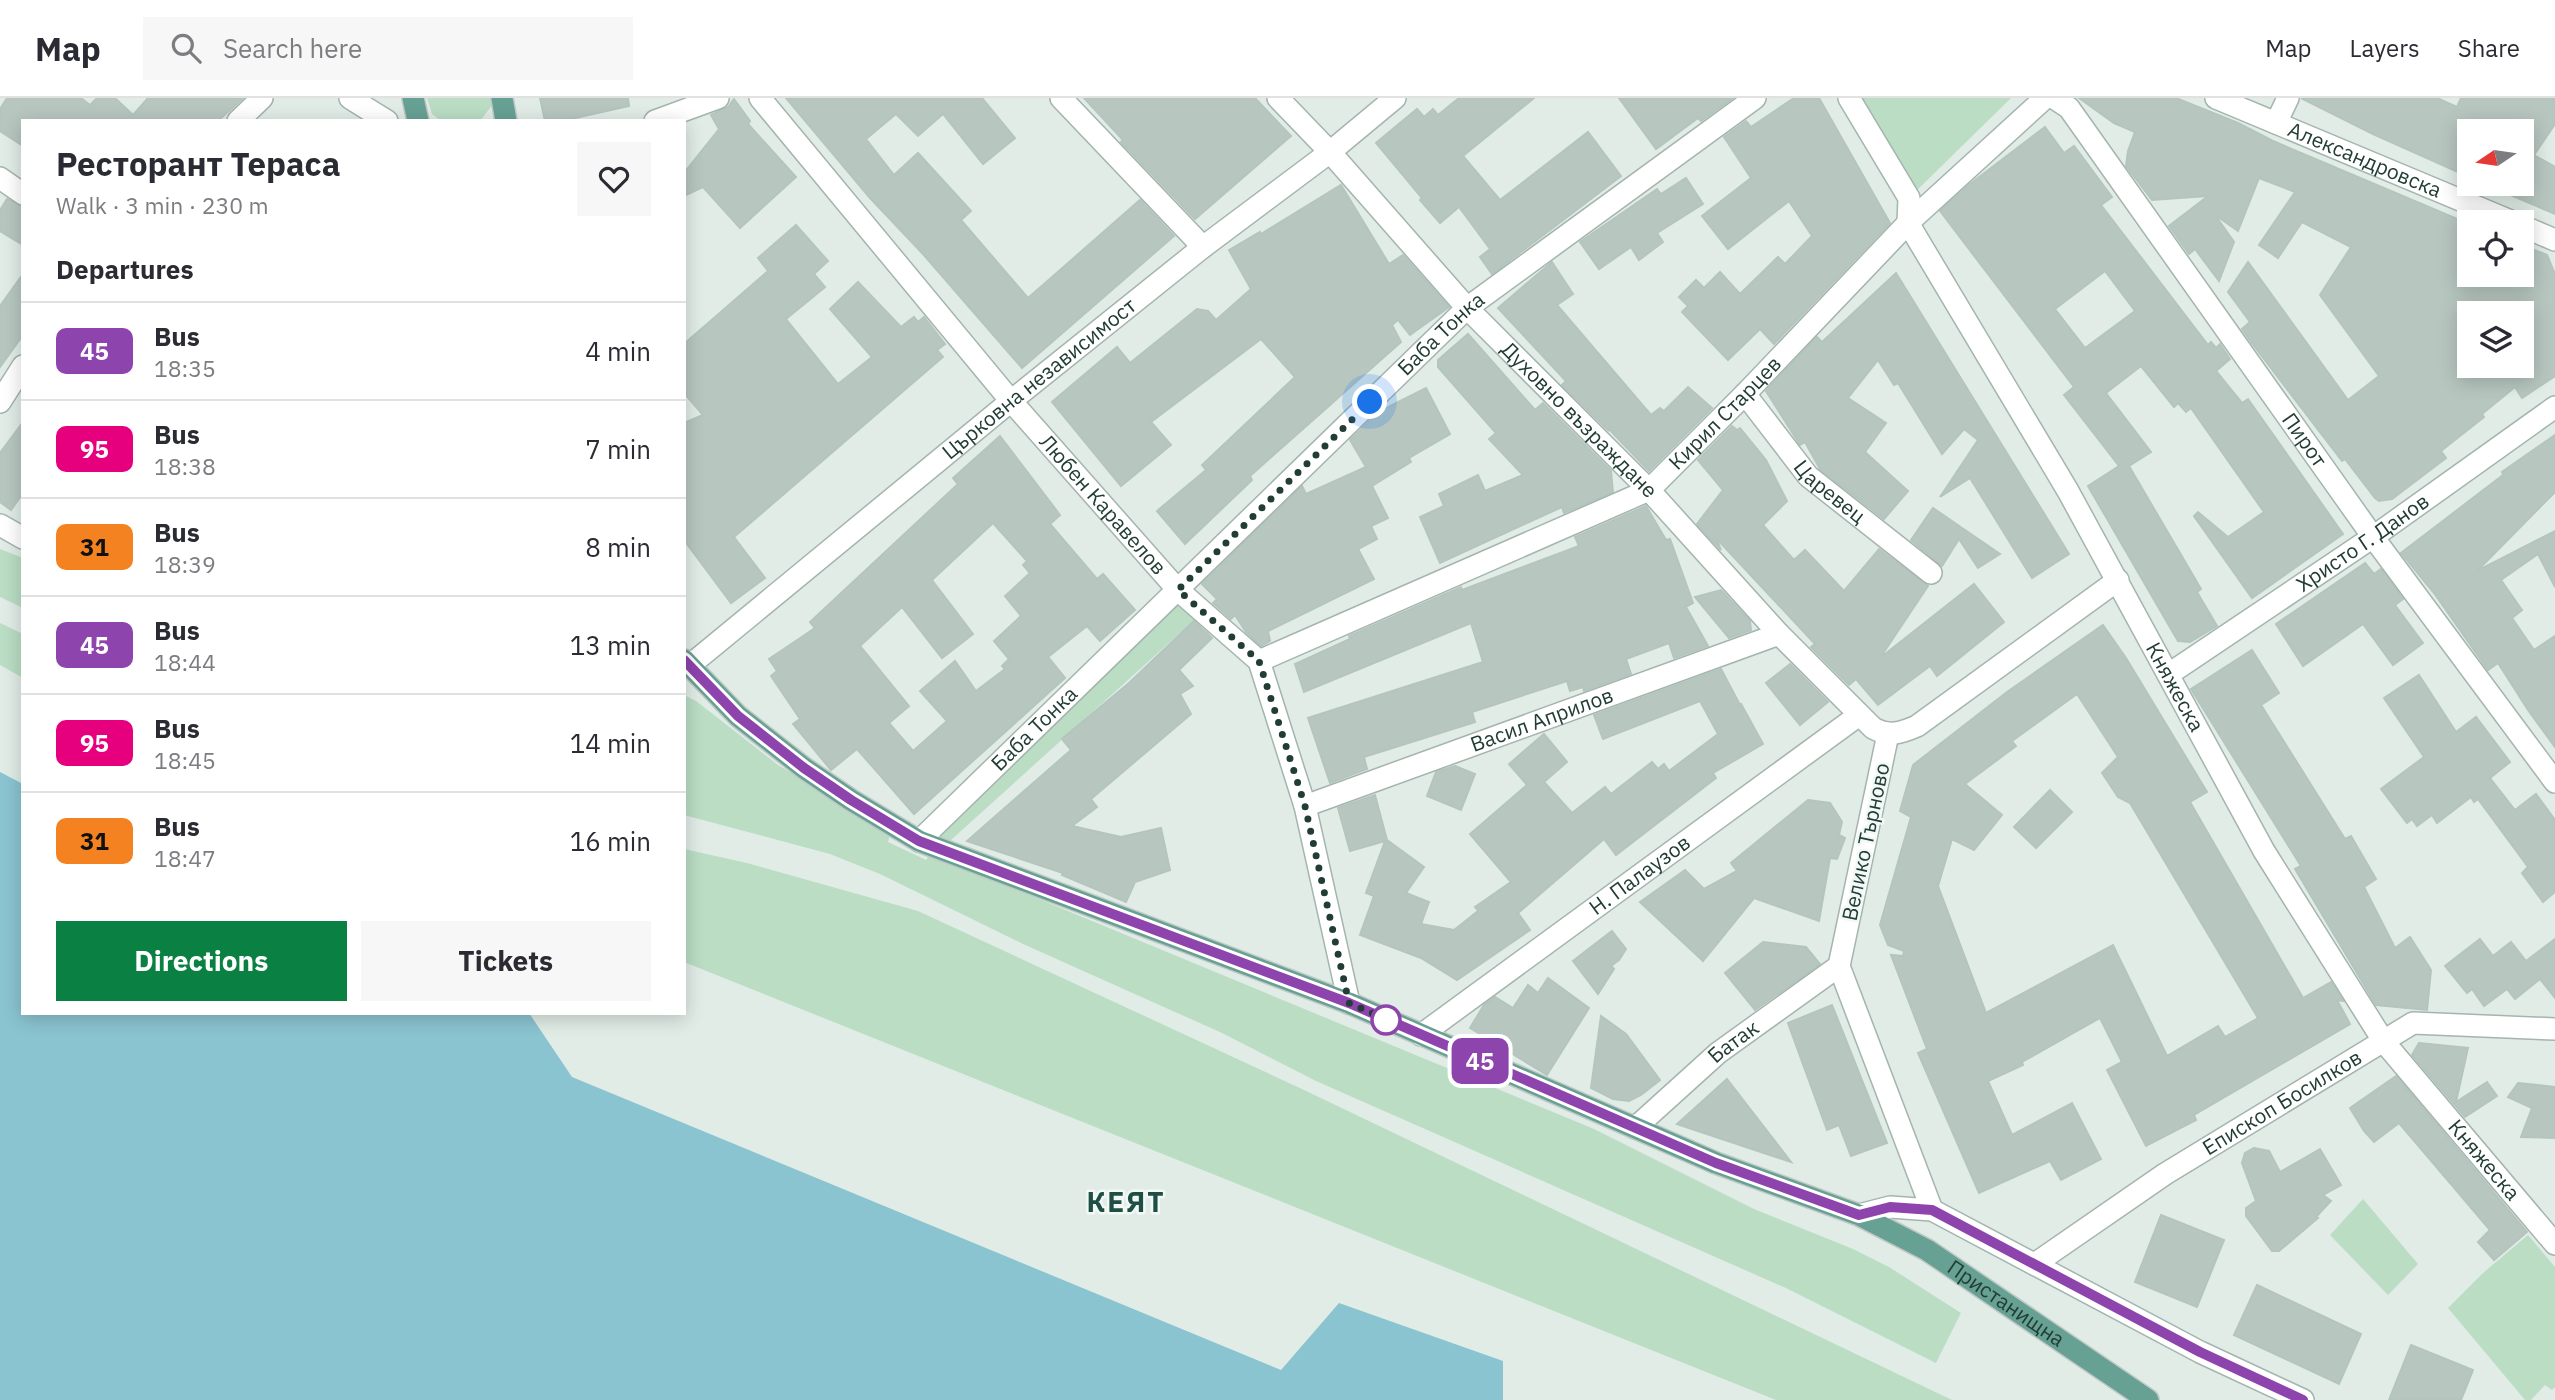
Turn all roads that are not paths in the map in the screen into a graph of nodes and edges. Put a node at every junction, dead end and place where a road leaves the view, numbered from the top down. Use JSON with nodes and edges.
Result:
{"nodes":[{"id":1,"x":262,"y":98,"type":"edge"},
{"id":2,"x":351,"y":98,"type":"edge"},
{"id":3,"x":414,"y":98,"type":"edge"},
{"id":4,"x":502,"y":98,"type":"edge"},
{"id":5,"x":718,"y":98,"type":"edge"},
{"id":6,"x":760,"y":98,"type":"edge"},
{"id":7,"x":1061,"y":98,"type":"edge"},
{"id":8,"x":1278,"y":98,"type":"edge"},
{"id":9,"x":1395,"y":98,"type":"edge"},
{"id":10,"x":1755,"y":98,"type":"edge"},
{"id":11,"x":1849,"y":98,"type":"edge"},
{"id":12,"x":2045,"y":98,"type":"edge"},
{"id":13,"x":2054,"y":98,"type":"edge"},
{"id":14,"x":2216,"y":98,"type":"edge"},
{"id":15,"x":2288,"y":98,"type":"edge"},
{"id":16,"x":240,"y":119,"type":"edge"},
{"id":17,"x":384,"y":119,"type":"edge"},
{"id":18,"x":418,"y":119,"type":"edge"},
{"id":19,"x":506,"y":119,"type":"edge"},
{"id":20,"x":660,"y":119,"type":"edge"},
{"id":21,"x":2276,"y":124,"type":"junction"},
{"id":22,"x":1331,"y":152,"type":"junction"},
{"id":23,"x":0,"y":178,"type":"edge"},
{"id":24,"x":21,"y":193,"type":"edge"},
{"id":25,"x":2484,"y":210,"type":"edge"},
{"id":26,"x":1908,"y":223,"type":"junction"},
{"id":27,"x":2534,"y":231,"type":"edge"},
{"id":28,"x":2555,"y":240,"type":"edge"},
{"id":29,"x":1203,"y":247,"type":"junction"},
{"id":30,"x":1467,"y":309,"type":"junction"},
{"id":31,"x":21,"y":369,"type":"edge"},
{"id":32,"x":1745,"y":394,"type":"junction"},
{"id":33,"x":1012,"y":401,"type":"junction"},
{"id":34,"x":0,"y":402,"type":"edge"},
{"id":35,"x":2555,"y":407,"type":"edge"},
{"id":36,"x":1649,"y":490,"type":"junction"},
{"id":37,"x":0,"y":525,"type":"edge"},
{"id":38,"x":21,"y":537,"type":"edge"},
{"id":39,"x":2373,"y":537,"type":"junction"},
{"id":40,"x":1931,"y":573,"type":"dead end"},
{"id":41,"x":2118,"y":580,"type":"junction"},
{"id":42,"x":1178,"y":590,"type":"junction"},
{"id":43,"x":1779,"y":634,"type":"junction"},
{"id":44,"x":1259,"y":661,"type":"junction"},
{"id":45,"x":686,"y":663,"type":"edge"},
{"id":46,"x":2169,"y":674,"type":"junction"},
{"id":47,"x":1859,"y":715,"type":"junction"},
{"id":48,"x":1888,"y":734,"type":"junction"},
{"id":49,"x":2555,"y":782,"type":"edge"},
{"id":50,"x":1305,"y":806,"type":"junction"},
{"id":51,"x":919,"y":841,"type":"junction"},
{"id":52,"x":1839,"y":966,"type":"junction"},
{"id":53,"x":1349,"y":1003,"type":"junction"},
{"id":54,"x":2555,"y":1029,"type":"edge"},
{"id":55,"x":1421,"y":1035,"type":"junction"},
{"id":56,"x":2384,"y":1042,"type":"junction"},
{"id":57,"x":1635,"y":1128,"type":"junction"},
{"id":58,"x":1932,"y":1210,"type":"junction"},
{"id":59,"x":1859,"y":1215,"type":"junction"},
{"id":60,"x":2555,"y":1244,"type":"edge"},
{"id":61,"x":2036,"y":1263,"type":"junction"},
{"id":62,"x":2148,"y":1400,"type":"edge"},
{"id":63,"x":2303,"y":1400,"type":"edge"}],
"edges":[{"from":1,"to":16,"type":"street"},
{"from":2,"to":17,"type":"street"},
{"from":3,"to":18,"type":"main road"},
{"from":4,"to":19,"type":"main road"},
{"from":5,"to":20,"type":"street"},
{"from":6,"to":33,"type":"street","name":"Любен Каравелов"},
{"from":7,"to":29,"type":"street"},
{"from":8,"to":22,"type":"street","name":"Духовно възраждане"},
{"from":9,"to":22,"type":"street","name":"Църковна независимост"},
{"from":10,"to":30,"type":"street","name":"Баба Тонка"},
{"from":11,"to":26,"type":"street","name":"Княжеска"},
{"from":12,"to":26,"type":"street","name":"Кирил Старцев"},
{"from":13,"to":39,"type":"street","name":"Пирот"},
{"from":14,"to":21,"type":"street","name":"Александровска"},
{"from":15,"to":21,"type":"street"},
{"from":21,"to":25,"type":"street","name":"Александровска"},
{"from":22,"to":29,"type":"street","name":"Църковна независимост"},
{"from":22,"to":30,"type":"street","name":"Духовно възраждане"},
{"from":23,"to":24,"type":"street"},
{"from":26,"to":32,"type":"street","name":"Кирил Старцев"},
{"from":26,"to":41,"type":"street","name":"Княжеска"},
{"from":27,"to":28,"type":"street"},
{"from":29,"to":33,"type":"street","name":"Църковна независимост"},
{"from":30,"to":36,"type":"street","name":"Духовно възраждане"},
{"from":30,"to":42,"type":"street","name":"Баба Тонка"},
{"from":31,"to":34,"type":"street"},
{"from":32,"to":36,"type":"street","name":"Кирил Старцев"},
{"from":32,"to":40,"type":"street","name":"Царевец"},
{"from":33,"to":42,"type":"street","name":"Любен Каравелов"},
{"from":33,"to":45,"type":"street","name":"Църковна независимост"},
{"from":35,"to":39,"type":"street","name":"Христо Г. Данов"},
{"from":36,"to":43,"type":"street","name":"Духовно възраждане"},
{"from":36,"to":44,"type":"street","name":"Кирил Старцев"},
{"from":37,"to":38,"type":"street"},
{"from":39,"to":46,"type":"street","name":"Христо Г. Данов"},
{"from":39,"to":49,"type":"street","name":"Пирот"},
{"from":41,"to":46,"type":"street","name":"Княжеска"},
{"from":41,"to":48,"type":"street","name":"Велико Търново"},
{"from":42,"to":44,"type":"street","name":"Любен Каравелов"},
{"from":42,"to":51,"type":"street","name":"Баба Тонка"},
{"from":43,"to":47,"type":"street","name":"Духовно възраждане"},
{"from":43,"to":50,"type":"street","name":"Васил Априлов"},
{"from":44,"to":50,"type":"street"},
{"from":45,"to":51,"type":"main road","name":"Пристанищна"},
{"from":46,"to":56,"type":"street","name":"Княжеска"},
{"from":47,"to":48,"type":"street","name":"Духовно възраждане"},
{"from":47,"to":55,"type":"street","name":"Н. Палаузов"},
{"from":48,"to":52,"type":"street","name":"Велико Търново"},
{"from":50,"to":53,"type":"street"},
{"from":51,"to":53,"type":"main road","name":"Пристанищна"},
{"from":52,"to":57,"type":"street","name":"Батак"},
{"from":52,"to":58,"type":"street"},
{"from":53,"to":55,"type":"main road","name":"Пристанищна"},
{"from":54,"to":56,"type":"street","name":"Епископ Босилков"},
{"from":55,"to":57,"type":"main road","name":"Пристанищна"},
{"from":56,"to":60,"type":"street","name":"Княжеска"},
{"from":56,"to":61,"type":"street","name":"Епископ Босилков"},
{"from":57,"to":59,"type":"main road","name":"Пристанищна"},
{"from":58,"to":59,"type":"street"},
{"from":58,"to":61,"type":"street"},
{"from":59,"to":62,"type":"main road","name":"Пристанищна"},
{"from":61,"to":63,"type":"street"}]}
